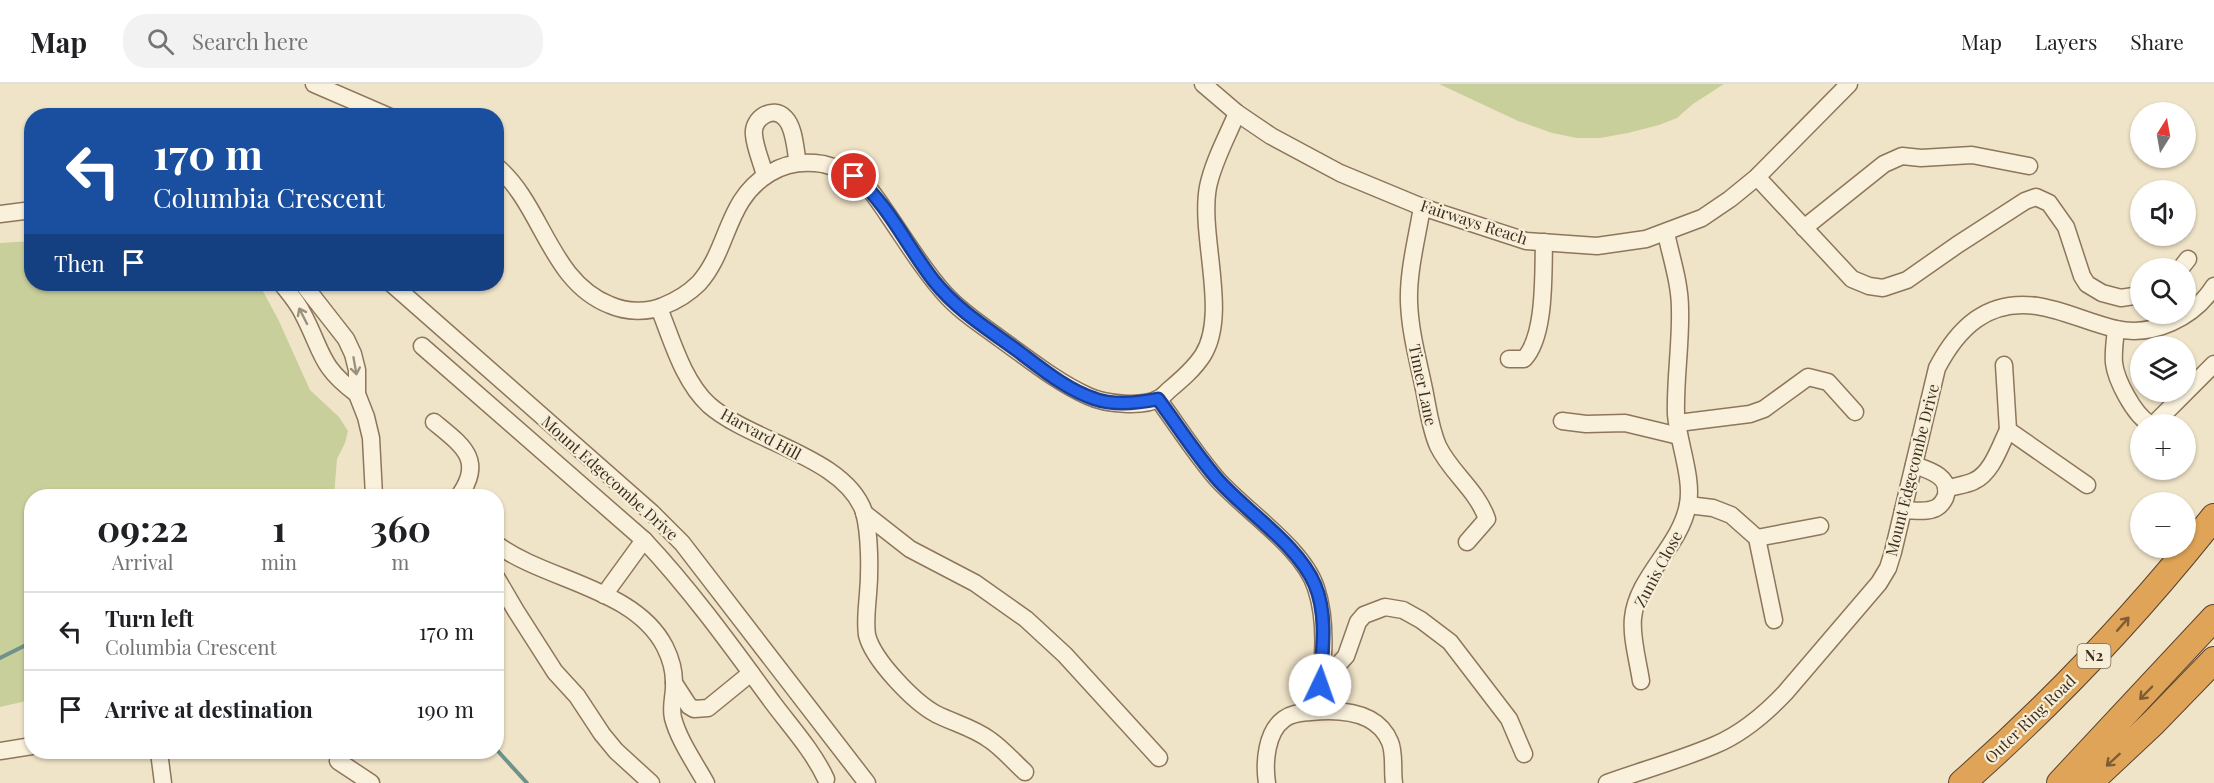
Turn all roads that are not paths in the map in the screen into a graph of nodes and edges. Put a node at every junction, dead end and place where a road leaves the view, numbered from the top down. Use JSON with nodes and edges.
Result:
{"nodes":[{"id":1,"x":314,"y":84,"type":"edge"},
{"id":2,"x":1203,"y":84,"type":"edge"},
{"id":3,"x":1849,"y":84,"type":"edge"},
{"id":4,"x":1838,"y":90,"type":"edge"},
{"id":5,"x":370,"y":108,"type":"edge"},
{"id":6,"x":1237,"y":113,"type":"junction"},
{"id":7,"x":798,"y":163,"type":"junction"},
{"id":8,"x":2029,"y":166,"type":"dead end"},
{"id":9,"x":504,"y":175,"type":"edge"},
{"id":10,"x":765,"y":176,"type":"junction"},
{"id":11,"x":1757,"y":177,"type":"junction"},
{"id":12,"x":1422,"y":207,"type":"junction"},
{"id":13,"x":24,"y":211,"type":"edge"},
{"id":14,"x":0,"y":214,"type":"edge"},
{"id":15,"x":1804,"y":228,"type":"junction"},
{"id":16,"x":1666,"y":233,"type":"junction"},
{"id":17,"x":1544,"y":242,"type":"junction"},
{"id":18,"x":2214,"y":286,"type":"edge"},
{"id":19,"x":287,"y":291,"type":"edge"},
{"id":20,"x":308,"y":291,"type":"edge"},
{"id":21,"x":400,"y":291,"type":"edge"},
{"id":22,"x":2130,"y":297,"type":"edge"},
{"id":23,"x":659,"y":308,"type":"junction"},
{"id":24,"x":2116,"y":329,"type":"junction"},
{"id":25,"x":422,"y":346,"type":"dead end"},
{"id":26,"x":1509,"y":359,"type":"dead end"},
{"id":27,"x":2004,"y":364,"type":"dead end"},
{"id":28,"x":2214,"y":364,"type":"edge"},
{"id":29,"x":357,"y":394,"type":"junction"},
{"id":30,"x":1158,"y":399,"type":"junction"},
{"id":31,"x":1855,"y":412,"type":"dead end"},
{"id":32,"x":1562,"y":421,"type":"dead end"},
{"id":33,"x":434,"y":422,"type":"dead end"},
{"id":34,"x":1679,"y":430,"type":"junction"},
{"id":35,"x":2008,"y":430,"type":"junction"},
{"id":36,"x":1914,"y":465,"type":"junction"},
{"id":37,"x":2087,"y":485,"type":"dead end"},
{"id":38,"x":375,"y":489,"type":"edge"},
{"id":39,"x":463,"y":489,"type":"edge"},
{"id":40,"x":1947,"y":489,"type":"junction"},
{"id":41,"x":1688,"y":506,"type":"junction"},
{"id":42,"x":1903,"y":510,"type":"junction"},
{"id":43,"x":864,"y":513,"type":"junction"},
{"id":44,"x":2214,"y":517,"type":"edge"},
{"id":45,"x":1820,"y":526,"type":"dead end"},
{"id":46,"x":1757,"y":538,"type":"junction"},
{"id":47,"x":644,"y":540,"type":"junction"},
{"id":48,"x":1467,"y":542,"type":"dead end"},
{"id":49,"x":504,"y":549,"type":"edge"},
{"id":50,"x":504,"y":591,"type":"edge"},
{"id":51,"x":604,"y":595,"type":"junction"},
{"id":52,"x":2214,"y":618,"type":"edge"},
{"id":53,"x":1774,"y":620,"type":"dead end"},
{"id":54,"x":2214,"y":660,"type":"edge"},
{"id":55,"x":751,"y":673,"type":"junction"},
{"id":56,"x":1641,"y":681,"type":"dead end"},
{"id":57,"x":674,"y":683,"type":"junction"},
{"id":58,"x":1320,"y":685,"type":"junction"},
{"id":59,"x":1317,"y":711,"type":"junction"},
{"id":60,"x":24,"y":747,"type":"edge"},
{"id":61,"x":0,"y":751,"type":"edge"},
{"id":62,"x":1524,"y":754,"type":"dead end"},
{"id":63,"x":160,"y":759,"type":"edge"},
{"id":64,"x":336,"y":759,"type":"edge"},
{"id":65,"x":339,"y":759,"type":"edge"},
{"id":66,"x":1159,"y":759,"type":"dead end"},
{"id":67,"x":1025,"y":772,"type":"dead end"},
{"id":68,"x":826,"y":779,"type":"dead end"},
{"id":69,"x":163,"y":783,"type":"edge"},
{"id":70,"x":347,"y":783,"type":"edge"},
{"id":71,"x":371,"y":783,"type":"edge"},
{"id":72,"x":651,"y":783,"type":"edge"},
{"id":73,"x":706,"y":783,"type":"edge"},
{"id":74,"x":867,"y":783,"type":"edge"},
{"id":75,"x":1267,"y":783,"type":"edge"},
{"id":76,"x":1394,"y":783,"type":"edge"},
{"id":77,"x":1606,"y":783,"type":"edge"},
{"id":78,"x":1962,"y":783,"type":"edge"},
{"id":79,"x":2060,"y":783,"type":"edge"},
{"id":80,"x":2089,"y":783,"type":"edge"}],
"edges":[{"from":1,"to":5,"type":"street"},
{"from":2,"to":6,"type":"street","name":"Fairways Reach"},
{"from":3,"to":4,"type":"street","name":"Fairways Reach"},
{"from":4,"to":11,"type":"street","name":"Fairways Reach"},
{"from":6,"to":12,"type":"street","name":"Fairways Reach"},
{"from":6,"to":30,"type":"street"},
{"from":7,"to":10,"type":"street"},
{"from":7,"to":10,"type":"street"},
{"from":7,"to":30,"type":"street"},
{"from":8,"to":15,"type":"street"},
{"from":9,"to":23,"type":"street"},
{"from":10,"to":23,"type":"street"},
{"from":11,"to":15,"type":"street"},
{"from":11,"to":16,"type":"street","name":"Fairways Reach"},
{"from":12,"to":17,"type":"street","name":"Fairways Reach"},
{"from":12,"to":48,"type":"street","name":"Timer Lane"},
{"from":13,"to":14,"type":"street"},
{"from":15,"to":22,"type":"street"},
{"from":16,"to":17,"type":"street","name":"Fairways Reach"},
{"from":16,"to":34,"type":"street","name":"Zunis Close"},
{"from":17,"to":26,"type":"street"},
{"from":18,"to":24,"type":"street","name":"Mount Edgecombe Drive"},
{"from":29,"to":19,"type":"street","one_way":true},
{"from":20,"to":29,"type":"street","one_way":true},
{"from":21,"to":74,"type":"street","name":"Mount Edgecombe Drive"},
{"from":23,"to":43,"type":"street","name":"Harvard Hill"},
{"from":24,"to":28,"type":"street"},
{"from":24,"to":36,"type":"street","name":"Mount Edgecombe Drive"},
{"from":25,"to":47,"type":"street"},
{"from":27,"to":35,"type":"street"},
{"from":29,"to":38,"type":"street"},
{"from":30,"to":58,"type":"street"},
{"from":31,"to":34,"type":"street"},
{"from":32,"to":34,"type":"street"},
{"from":33,"to":39,"type":"street"},
{"from":34,"to":41,"type":"street","name":"Zunis Close"},
{"from":35,"to":37,"type":"street"},
{"from":35,"to":40,"type":"street"},
{"from":36,"to":40,"type":"street"},
{"from":36,"to":42,"type":"street","name":"Mount Edgecombe Drive"},
{"from":40,"to":42,"type":"street"},
{"from":41,"to":46,"type":"street"},
{"from":41,"to":56,"type":"street","name":"Zunis Close"},
{"from":42,"to":77,"type":"street","name":"Mount Edgecombe Drive"},
{"from":43,"to":66,"type":"street"},
{"from":43,"to":67,"type":"street"},
{"from":78,"to":44,"type":"highway","name":"Outer Ring Road","number":"N2","one_way":true},
{"from":45,"to":46,"type":"street"},
{"from":46,"to":53,"type":"street"},
{"from":47,"to":51,"type":"street"},
{"from":47,"to":55,"type":"street"},
{"from":49,"to":51,"type":"street"},
{"from":50,"to":72,"type":"street"},
{"from":51,"to":57,"type":"street"},
{"from":52,"to":79,"type":"highway","one_way":true},
{"from":54,"to":80,"type":"highway","one_way":true},
{"from":55,"to":57,"type":"street"},
{"from":55,"to":68,"type":"street"},
{"from":57,"to":73,"type":"street"},
{"from":58,"to":59,"type":"street"},
{"from":58,"to":62,"type":"street"},
{"from":59,"to":75,"type":"street"},
{"from":59,"to":76,"type":"street"},
{"from":60,"to":61,"type":"street"},
{"from":63,"to":69,"type":"street"},
{"from":64,"to":70,"type":"street"},
{"from":65,"to":71,"type":"street"}]}
